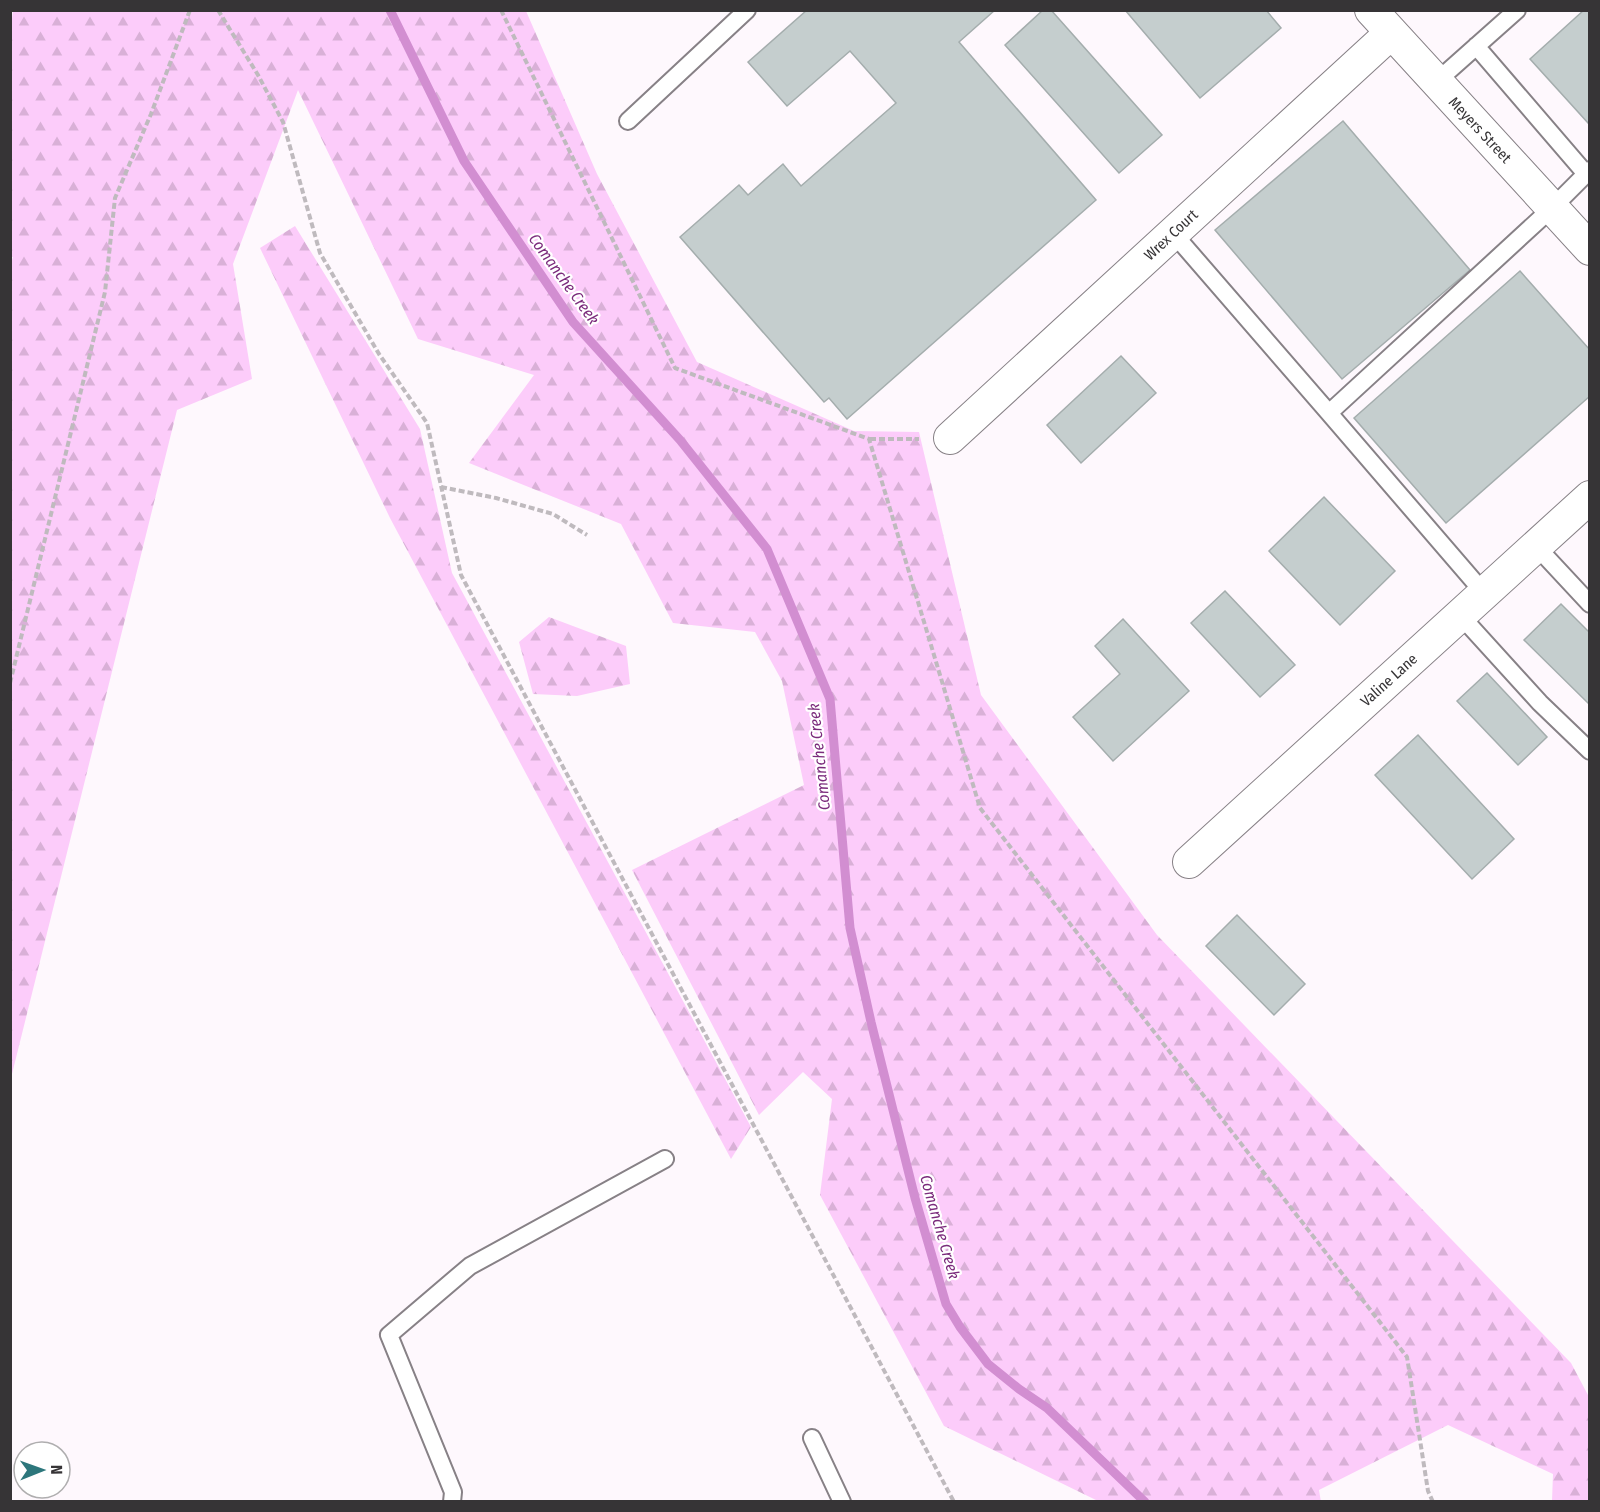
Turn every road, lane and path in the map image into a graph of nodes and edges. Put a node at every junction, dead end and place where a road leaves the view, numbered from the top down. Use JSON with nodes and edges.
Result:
{"nodes":[{"id":1,"x":190,"y":10,"type":"edge"},
{"id":2,"x":218,"y":10,"type":"edge"},
{"id":3,"x":501,"y":10,"type":"edge"},
{"id":4,"x":747,"y":10,"type":"edge"},
{"id":5,"x":1516,"y":10,"type":"edge"},
{"id":6,"x":1381,"y":22,"type":"edge"},
{"id":7,"x":1476,"y":46,"type":"junction"},
{"id":8,"x":1436,"y":82,"type":"junction"},
{"id":9,"x":628,"y":121,"type":"dead end"},
{"id":10,"x":1588,"y":172,"type":"edge"},
{"id":11,"x":1552,"y":208,"type":"junction"},
{"id":12,"x":1173,"y":233,"type":"junction"},
{"id":13,"x":1590,"y":249,"type":"edge"},
{"id":14,"x":1329,"y":413,"type":"junction"},
{"id":15,"x":950,"y":438,"type":"joint"},
{"id":16,"x":870,"y":440,"type":"junction"},
{"id":17,"x":441,"y":488,"type":"junction"},
{"id":18,"x":1590,"y":497,"type":"edge"},
{"id":19,"x":588,"y":535,"type":"dead end"},
{"id":20,"x":1536,"y":546,"type":"junction"},
{"id":21,"x":1484,"y":593,"type":"junction"},
{"id":22,"x":1590,"y":604,"type":"edge"},
{"id":23,"x":1460,"y":615,"type":"junction"},
{"id":24,"x":10,"y":683,"type":"edge"},
{"id":25,"x":1590,"y":751,"type":"edge"},
{"id":26,"x":1189,"y":862,"type":"dead end"},
{"id":27,"x":665,"y":1159,"type":"dead end"},
{"id":28,"x":812,"y":1438,"type":"dead end"},
{"id":29,"x":452,"y":1502,"type":"edge"},
{"id":30,"x":842,"y":1502,"type":"edge"},
{"id":31,"x":954,"y":1502,"type":"edge"},
{"id":32,"x":1432,"y":1502,"type":"edge"}],
"edges":[{"from":1,"to":24,"type":"path"},
{"from":2,"to":17,"type":"path"},
{"from":3,"to":16,"type":"path"},
{"from":4,"to":9,"type":"lane"},
{"from":5,"to":7,"type":"lane"},
{"from":6,"to":8,"type":"street","name":"Meyers Street"},
{"from":6,"to":12,"type":"street","name":"Wrex Court"},
{"from":7,"to":8,"type":"lane"},
{"from":7,"to":10,"type":"lane"},
{"from":8,"to":11,"type":"street","name":"Meyers Street"},
{"from":10,"to":11,"type":"lane"},
{"from":11,"to":13,"type":"street","name":"Meyers Street"},
{"from":11,"to":14,"type":"lane"},
{"from":12,"to":14,"type":"lane"},
{"from":12,"to":15,"type":"street","name":"Wrex Court"},
{"from":14,"to":21,"type":"lane"},
{"from":15,"to":16,"type":"path"},
{"from":16,"to":32,"type":"path"},
{"from":17,"to":19,"type":"path"},
{"from":17,"to":31,"type":"path"},
{"from":18,"to":20,"type":"street","name":"Valine Lane"},
{"from":20,"to":21,"type":"street","name":"Valine Lane"},
{"from":20,"to":22,"type":"lane"},
{"from":21,"to":23,"type":"street","name":"Valine Lane"},
{"from":23,"to":25,"type":"lane"},
{"from":23,"to":26,"type":"street","name":"Valine Lane"},
{"from":27,"to":29,"type":"lane"},
{"from":28,"to":30,"type":"lane"}]}
